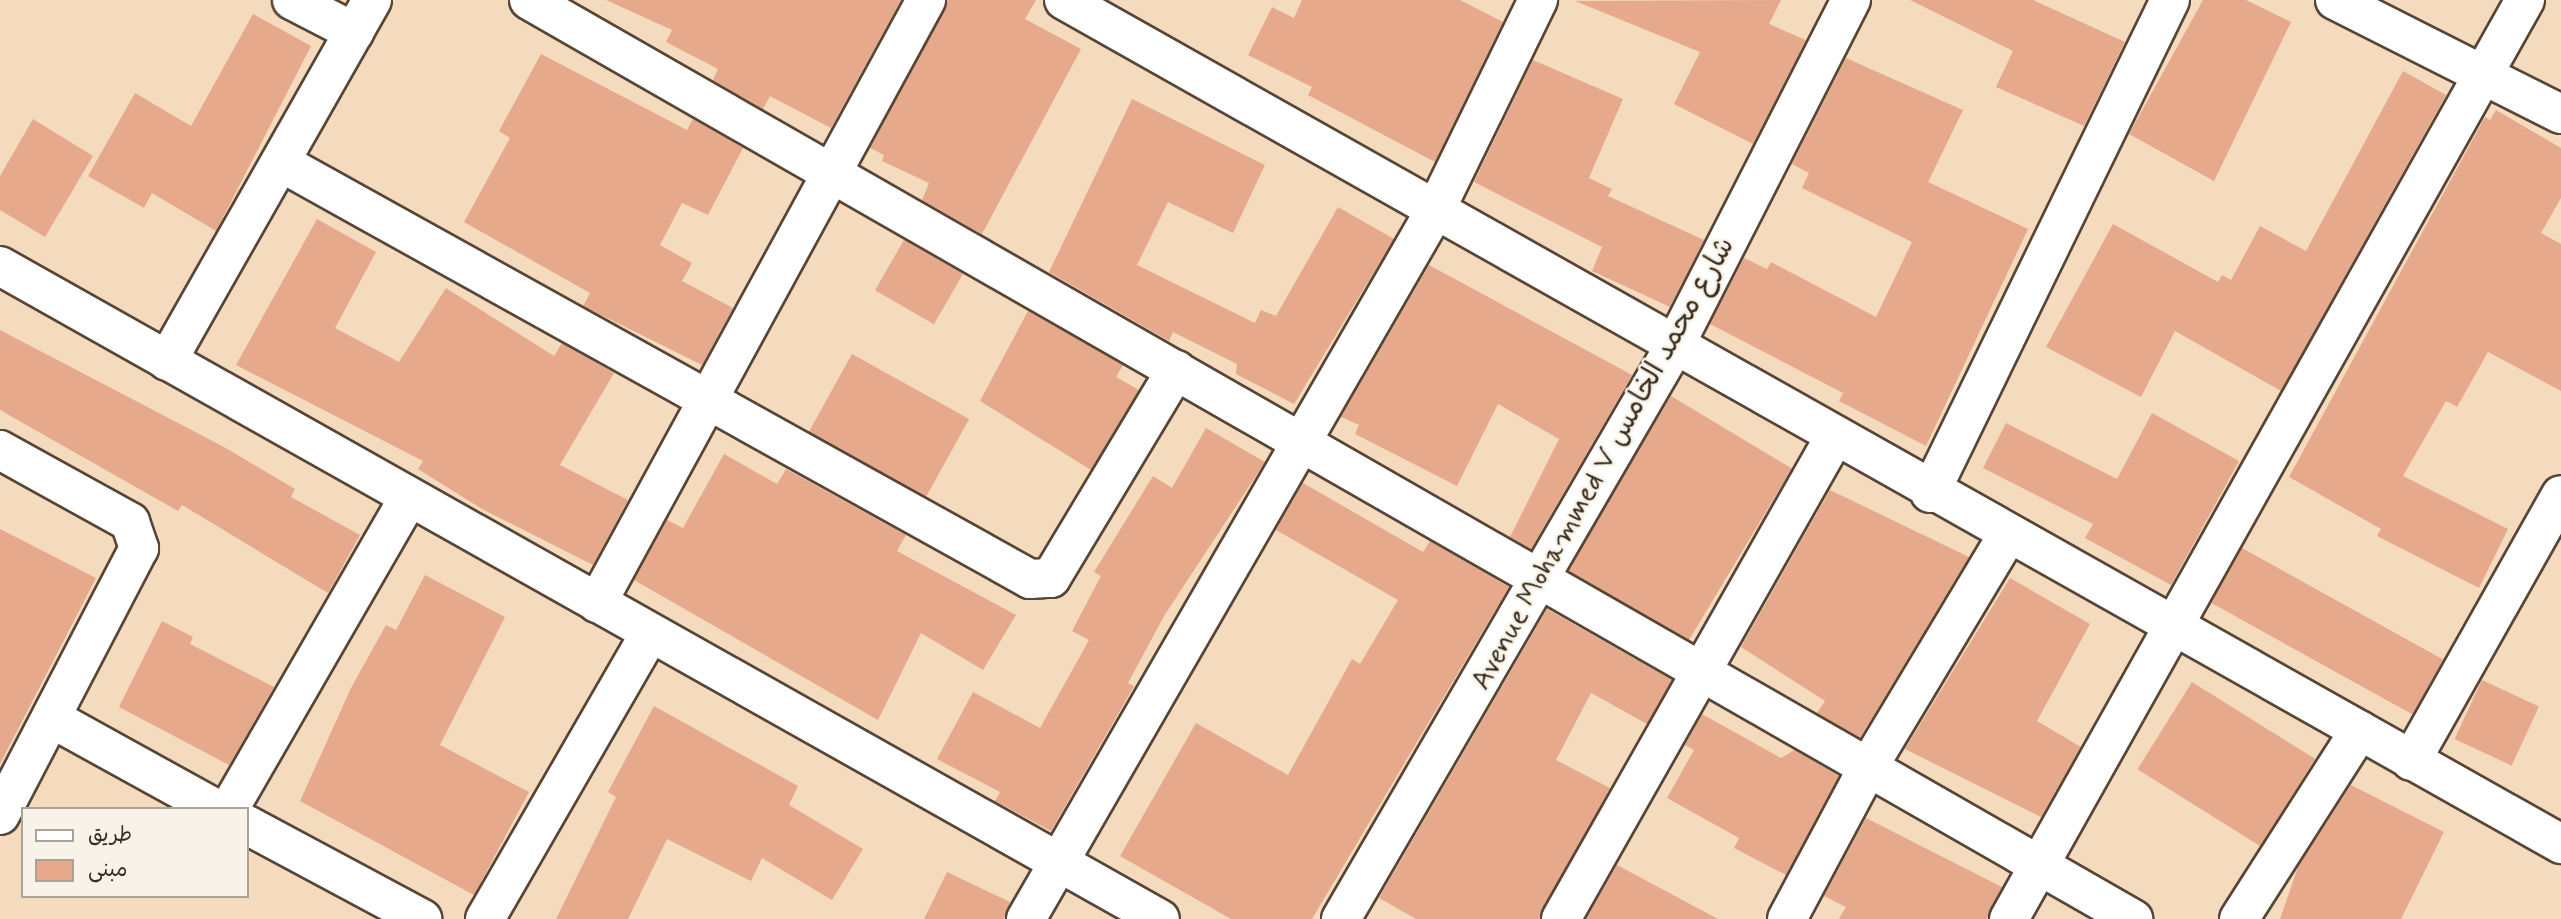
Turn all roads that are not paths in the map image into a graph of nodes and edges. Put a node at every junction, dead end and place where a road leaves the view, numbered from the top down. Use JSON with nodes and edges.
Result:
{"nodes":[{"id":1,"x":292,"y":0,"type":"edge"},
{"id":2,"x":529,"y":0,"type":"edge"},
{"id":3,"x":926,"y":0,"type":"edge"},
{"id":4,"x":1064,"y":0,"type":"edge"},
{"id":5,"x":1851,"y":0,"type":"edge"},
{"id":6,"x":2170,"y":0,"type":"edge"},
{"id":7,"x":2335,"y":0,"type":"edge"},
{"id":8,"x":2525,"y":0,"type":"edge"},
{"id":9,"x":1535,"y":1,"type":"edge"},
{"id":10,"x":363,"y":16,"type":"edge"},
{"id":11,"x":2483,"y":75,"type":"junction"},
{"id":12,"x":2561,"y":114,"type":"edge"},
{"id":13,"x":282,"y":163,"type":"junction"},
{"id":14,"x":835,"y":173,"type":"junction"},
{"id":15,"x":1436,"y":209,"type":"junction"},
{"id":16,"x":0,"y":266,"type":"edge"},
{"id":17,"x":1674,"y":347,"type":"junction"},
{"id":18,"x":167,"y":361,"type":"junction"},
{"id":19,"x":1176,"y":370,"type":"junction"},
{"id":20,"x":707,"y":404,"type":"junction"},
{"id":21,"x":1835,"y":436,"type":"junction"},
{"id":22,"x":1302,"y":440,"type":"junction"},
{"id":23,"x":0,"y":450,"type":"edge"},
{"id":24,"x":1930,"y":493,"type":"junction"},
{"id":25,"x":2561,"y":495,"type":"edge"},
{"id":26,"x":409,"y":497,"type":"junction"},
{"id":27,"x":2007,"y":536,"type":"junction"},
{"id":28,"x":1545,"y":578,"type":"junction"},
{"id":29,"x":597,"y":603,"type":"junction"},
{"id":30,"x":2175,"y":626,"type":"junction"},
{"id":31,"x":650,"y":633,"type":"junction"},
{"id":32,"x":1703,"y":672,"type":"junction"},
{"id":33,"x":53,"y":719,"type":"junction"},
{"id":34,"x":2360,"y":730,"type":"junction"},
{"id":35,"x":2411,"y":761,"type":"junction"},
{"id":36,"x":1867,"y":769,"type":"junction"},
{"id":37,"x":212,"y":807,"type":"edge"},
{"id":38,"x":230,"y":807,"type":"edge"},
{"id":39,"x":0,"y":815,"type":"edge"},
{"id":40,"x":248,"y":826,"type":"edge"},
{"id":41,"x":2561,"y":844,"type":"edge"},
{"id":42,"x":1058,"y":863,"type":"junction"},
{"id":43,"x":2039,"y":863,"type":"junction"},
{"id":44,"x":422,"y":919,"type":"edge"},
{"id":45,"x":485,"y":919,"type":"edge"},
{"id":46,"x":1026,"y":919,"type":"edge"},
{"id":47,"x":1160,"y":919,"type":"edge"},
{"id":48,"x":1341,"y":919,"type":"edge"},
{"id":49,"x":1561,"y":919,"type":"edge"},
{"id":50,"x":1787,"y":919,"type":"edge"},
{"id":51,"x":2009,"y":919,"type":"edge"},
{"id":52,"x":2133,"y":919,"type":"edge"},
{"id":53,"x":2239,"y":919,"type":"edge"}],
"edges":[{"from":1,"to":10,"type":"street"},
{"from":2,"to":14,"type":"street"},
{"from":3,"to":14,"type":"street"},
{"from":4,"to":15,"type":"street"},
{"from":5,"to":17,"type":"street","name":"Avenue Mohammed V شارع محمد الخامس"},
{"from":6,"to":24,"type":"street"},
{"from":7,"to":11,"type":"street"},
{"from":8,"to":11,"type":"street"},
{"from":9,"to":15,"type":"street"},
{"from":10,"to":13,"type":"street"},
{"from":11,"to":12,"type":"street"},
{"from":11,"to":30,"type":"street"},
{"from":13,"to":18,"type":"street"},
{"from":13,"to":20,"type":"street"},
{"from":14,"to":19,"type":"street"},
{"from":14,"to":20,"type":"street"},
{"from":15,"to":17,"type":"street"},
{"from":15,"to":22,"type":"street"},
{"from":16,"to":18,"type":"street"},
{"from":17,"to":21,"type":"street"},
{"from":17,"to":28,"type":"street","name":"Avenue Mohammed V شارع محمد الخامس"},
{"from":18,"to":26,"type":"street"},
{"from":19,"to":20,"type":"street"},
{"from":19,"to":22,"type":"street"},
{"from":20,"to":29,"type":"street"},
{"from":21,"to":24,"type":"street"},
{"from":21,"to":32,"type":"street"},
{"from":22,"to":28,"type":"street"},
{"from":22,"to":42,"type":"street"},
{"from":23,"to":33,"type":"street"},
{"from":24,"to":27,"type":"street"},
{"from":25,"to":35,"type":"street"},
{"from":26,"to":29,"type":"street"},
{"from":26,"to":38,"type":"street"},
{"from":27,"to":30,"type":"street"},
{"from":27,"to":36,"type":"street"},
{"from":28,"to":32,"type":"street"},
{"from":28,"to":48,"type":"street","name":"Avenue Mohammed V شارع محمد الخامس"},
{"from":29,"to":31,"type":"street"},
{"from":30,"to":34,"type":"street"},
{"from":30,"to":43,"type":"street"},
{"from":31,"to":42,"type":"street"},
{"from":31,"to":45,"type":"street"},
{"from":32,"to":36,"type":"street"},
{"from":32,"to":49,"type":"street"},
{"from":33,"to":37,"type":"street"},
{"from":33,"to":39,"type":"street"},
{"from":34,"to":35,"type":"street"},
{"from":34,"to":53,"type":"street"},
{"from":35,"to":41,"type":"street"},
{"from":36,"to":43,"type":"street"},
{"from":36,"to":50,"type":"street"},
{"from":40,"to":44,"type":"street"},
{"from":42,"to":46,"type":"street"},
{"from":42,"to":47,"type":"street"},
{"from":43,"to":51,"type":"street"},
{"from":43,"to":52,"type":"street"}]}
